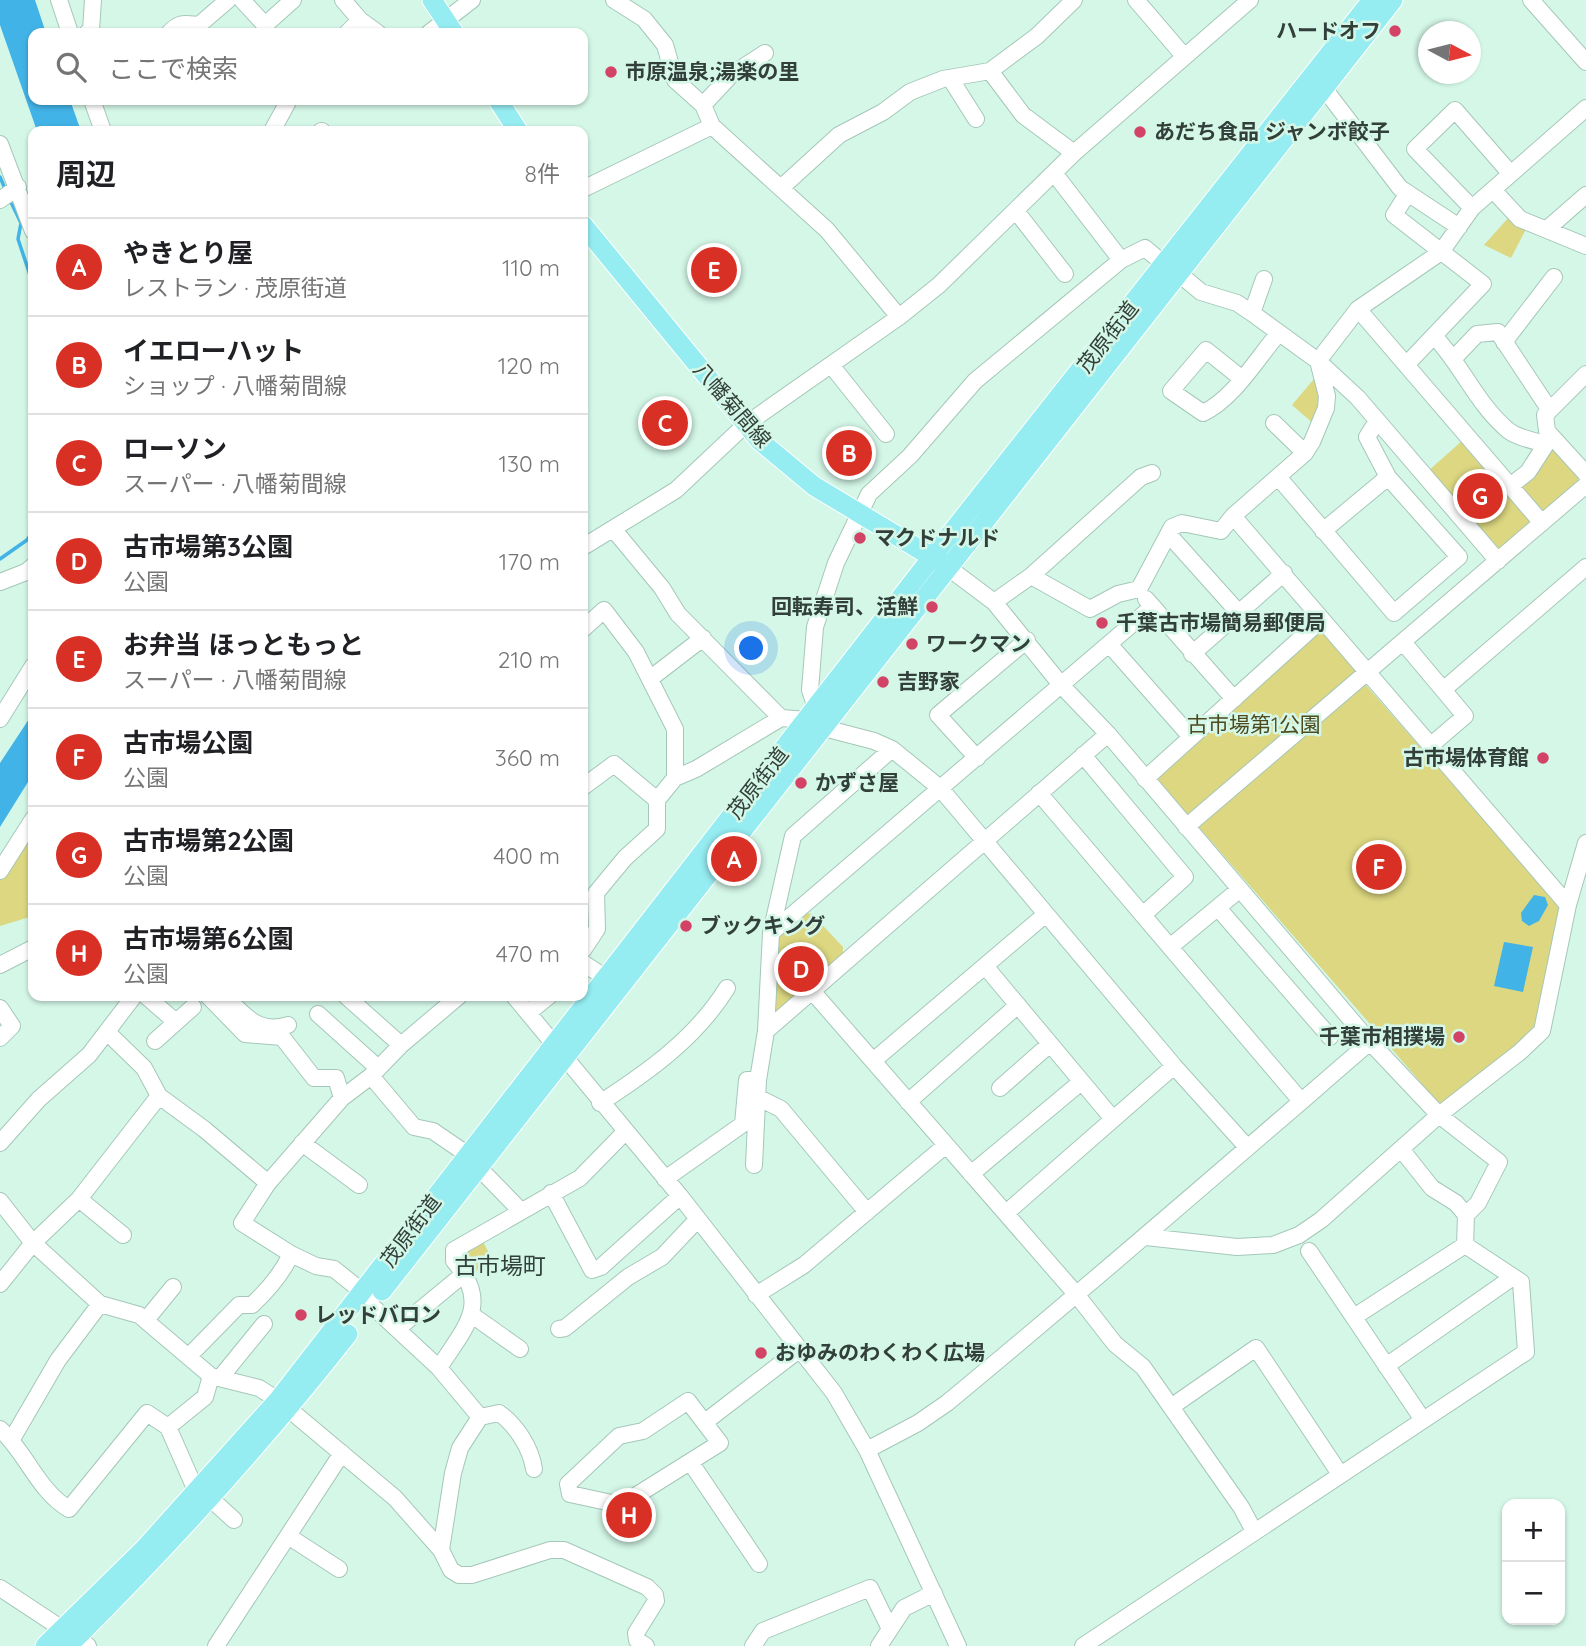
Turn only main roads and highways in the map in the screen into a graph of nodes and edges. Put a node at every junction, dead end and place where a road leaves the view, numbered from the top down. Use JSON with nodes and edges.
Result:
{"nodes":[{"id":1,"x":432,"y":0,"type":"edge"},
{"id":2,"x":1372,"y":0,"type":"edge"},
{"id":3,"x":1393,"y":0,"type":"edge"},
{"id":4,"x":450,"y":28,"type":"edge"},
{"id":5,"x":501,"y":105,"type":"edge"},
{"id":6,"x":516,"y":126,"type":"edge"},
{"id":7,"x":588,"y":231,"type":"edge"},
{"id":8,"x":1171,"y":268,"type":"junction"},
{"id":9,"x":933,"y":556,"type":"junction"},
{"id":10,"x":950,"y":569,"type":"junction"},
{"id":11,"x":816,"y":719,"type":"junction"},
{"id":12,"x":559,"y":1052,"type":"junction"},
{"id":13,"x":74,"y":1640,"type":"edge"},
{"id":14,"x":45,"y":1646,"type":"edge"}],
"edges":[{"from":1,"to":4,"type":"main road"},
{"from":2,"to":8,"type":"main road","name":"茂原街道"},
{"from":3,"to":8,"type":"main road","name":"茂原街道"},
{"from":5,"to":6,"type":"main road"},
{"from":7,"to":9,"type":"main road","name":"八幡菊間線"},
{"from":8,"to":9,"type":"main road","name":"茂原街道"},
{"from":8,"to":10,"type":"main road","name":"茂原街道"},
{"from":9,"to":10,"type":"main road","name":"八幡菊間線"},
{"from":9,"to":11,"type":"main road","name":"茂原街道"},
{"from":10,"to":11,"type":"main road","name":"茂原街道"},
{"from":11,"to":12,"type":"main road","name":"茂原街道"},
{"from":11,"to":12,"type":"main road","name":"茂原街道"},
{"from":12,"to":13,"type":"main road","name":"茂原街道"},
{"from":13,"to":14,"type":"main road","name":"茂原街道"}]}
